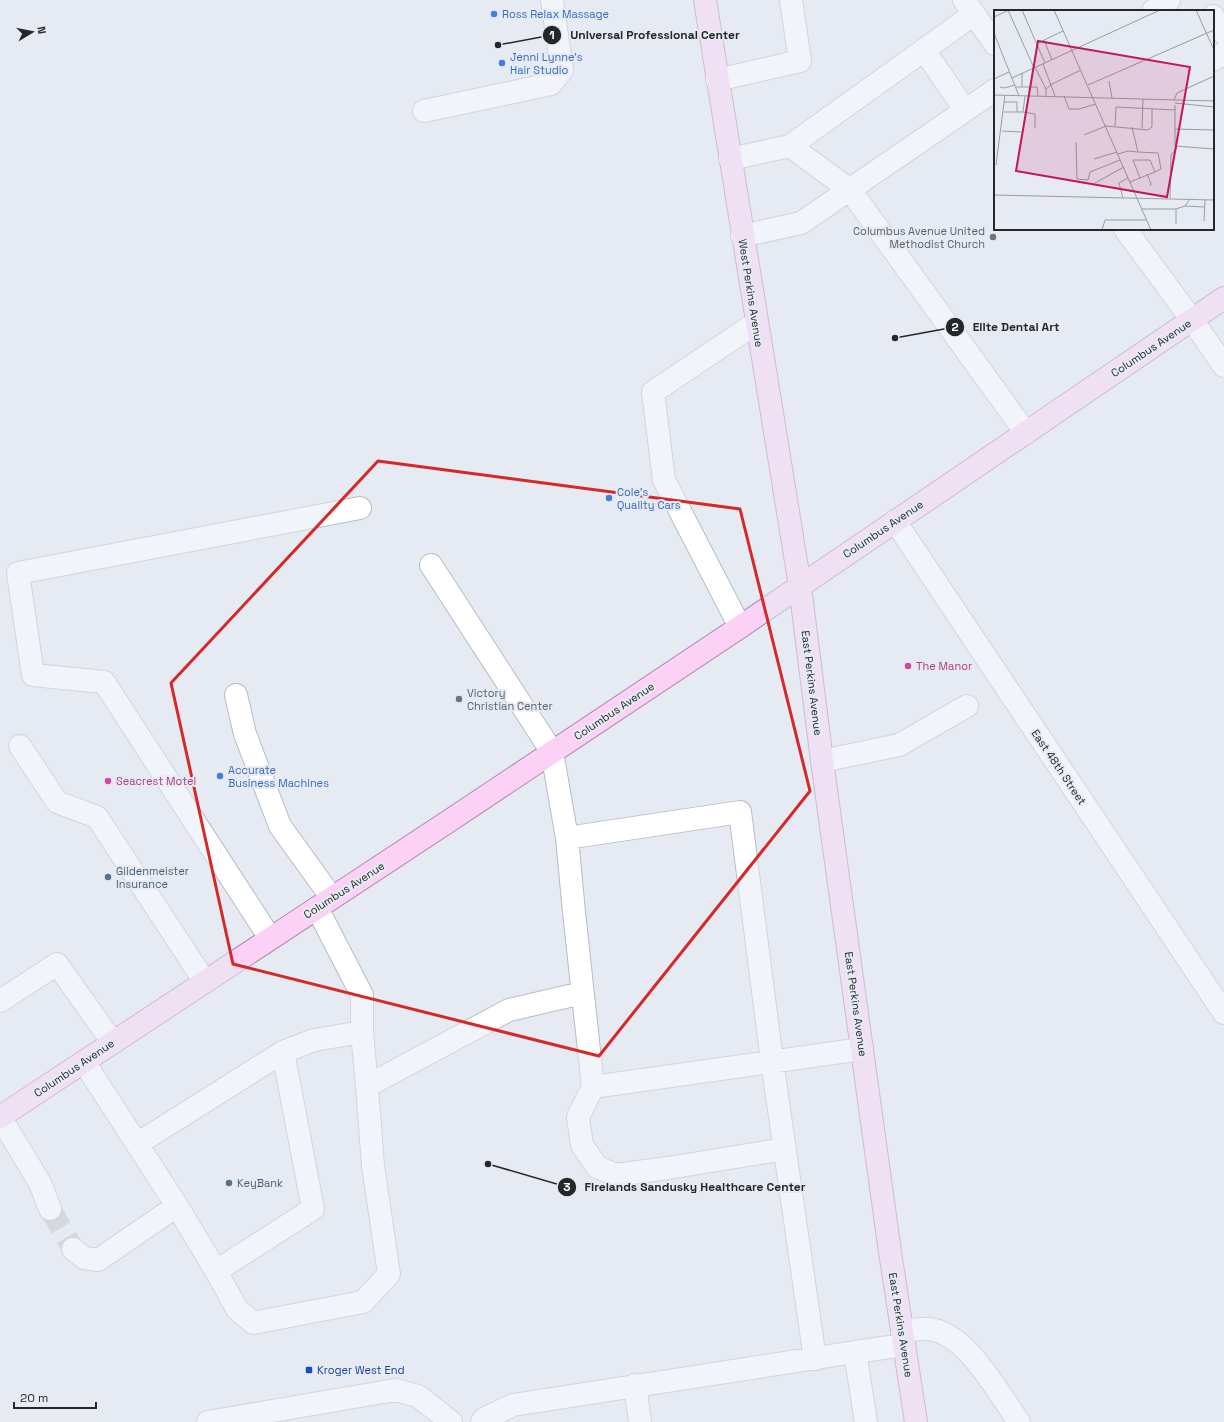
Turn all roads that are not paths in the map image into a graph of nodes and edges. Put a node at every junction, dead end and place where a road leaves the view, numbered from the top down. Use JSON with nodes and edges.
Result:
{"nodes":[{"id":1,"x":552,"y":0,"type":"edge"},
{"id":2,"x":705,"y":0,"type":"edge"},
{"id":3,"x":791,"y":0,"type":"edge"},
{"id":4,"x":1169,"y":0,"type":"edge"},
{"id":5,"x":1203,"y":0,"type":"edge"},
{"id":6,"x":969,"y":7,"type":"edge"},
{"id":7,"x":1154,"y":10,"type":"edge"},
{"id":8,"x":1209,"y":10,"type":"edge"},
{"id":9,"x":1214,"y":18,"type":"edge"},
{"id":10,"x":1224,"y":33,"type":"edge"},
{"id":11,"x":994,"y":43,"type":"edge"},
{"id":12,"x":924,"y":50,"type":"junction"},
{"id":13,"x":1224,"y":53,"type":"edge"},
{"id":14,"x":1214,"y":59,"type":"edge"},
{"id":15,"x":718,"y":80,"type":"junction"},
{"id":16,"x":994,"y":91,"type":"edge"},
{"id":17,"x":966,"y":110,"type":"junction"},
{"id":18,"x":424,"y":111,"type":"dead end"},
{"id":19,"x":790,"y":146,"type":"junction"},
{"id":20,"x":730,"y":159,"type":"junction"},
{"id":21,"x":850,"y":190,"type":"junction"},
{"id":22,"x":1126,"y":230,"type":"edge"},
{"id":23,"x":742,"y":236,"type":"junction"},
{"id":24,"x":1224,"y":298,"type":"edge"},
{"id":25,"x":1192,"y":320,"type":"junction"},
{"id":26,"x":756,"y":323,"type":"junction"},
{"id":27,"x":1224,"y":366,"type":"edge"},
{"id":28,"x":1026,"y":433,"type":"junction"},
{"id":29,"x":360,"y":508,"type":"dead end"},
{"id":30,"x":895,"y":521,"type":"junction"},
{"id":31,"x":431,"y":565,"type":"dead end"},
{"id":32,"x":800,"y":586,"type":"junction"},
{"id":33,"x":740,"y":627,"type":"junction"},
{"id":34,"x":236,"y":695,"type":"dead end"},
{"id":35,"x":967,"y":706,"type":"dead end"},
{"id":36,"x":20,"y":746,"type":"dead end"},
{"id":37,"x":552,"y":752,"type":"junction"},
{"id":38,"x":822,"y":762,"type":"junction"},
{"id":39,"x":567,"y":838,"type":"junction"},
{"id":40,"x":324,"y":903,"type":"junction"},
{"id":41,"x":270,"y":938,"type":"junction"},
{"id":42,"x":205,"y":982,"type":"junction"},
{"id":43,"x":582,"y":993,"type":"junction"},
{"id":44,"x":0,"y":1001,"type":"edge"},
{"id":45,"x":1224,"y":1013,"type":"edge"},
{"id":46,"x":362,"y":1032,"type":"junction"},
{"id":47,"x":113,"y":1043,"type":"junction"},
{"id":48,"x":862,"y":1049,"type":"junction"},
{"id":49,"x":283,"y":1052,"type":"junction"},
{"id":50,"x":772,"y":1061,"type":"junction"},
{"id":51,"x":84,"y":1062,"type":"junction"},
{"id":52,"x":367,"y":1086,"type":"junction"},
{"id":53,"x":593,"y":1087,"type":"junction"},
{"id":54,"x":0,"y":1117,"type":"edge"},
{"id":55,"x":137,"y":1144,"type":"junction"},
{"id":56,"x":785,"y":1149,"type":"junction"},
{"id":57,"x":177,"y":1206,"type":"junction"},
{"id":58,"x":50,"y":1209,"type":"tunnel mouth"},
{"id":59,"x":73,"y":1249,"type":"tunnel mouth"},
{"id":60,"x":216,"y":1272,"type":"junction"},
{"id":61,"x":903,"y":1338,"type":"junction"},
{"id":62,"x":855,"y":1352,"type":"junction"},
{"id":63,"x":815,"y":1359,"type":"junction"},
{"id":64,"x":635,"y":1385,"type":"junction"},
{"id":65,"x":208,"y":1422,"type":"edge"},
{"id":66,"x":451,"y":1422,"type":"edge"},
{"id":67,"x":482,"y":1422,"type":"edge"},
{"id":68,"x":640,"y":1422,"type":"edge"},
{"id":69,"x":866,"y":1422,"type":"edge"},
{"id":70,"x":916,"y":1422,"type":"edge"},
{"id":71,"x":1018,"y":1422,"type":"edge"}],
"edges":[{"from":1,"to":18,"type":"street"},
{"from":2,"to":15,"type":"main road","name":"West Perkins Avenue"},
{"from":3,"to":15,"type":"street"},
{"from":4,"to":7,"type":"street"},
{"from":5,"to":8,"type":"street"},
{"from":6,"to":11,"type":"street"},
{"from":6,"to":12,"type":"street"},
{"from":9,"to":10,"type":"street"},
{"from":12,"to":17,"type":"street"},
{"from":12,"to":19,"type":"street"},
{"from":13,"to":14,"type":"street"},
{"from":15,"to":20,"type":"main road","name":"West Perkins Avenue"},
{"from":16,"to":17,"type":"street"},
{"from":17,"to":21,"type":"street"},
{"from":19,"to":20,"type":"street"},
{"from":19,"to":21,"type":"street"},
{"from":20,"to":23,"type":"main road","name":"West Perkins Avenue"},
{"from":21,"to":23,"type":"street"},
{"from":21,"to":28,"type":"street"},
{"from":22,"to":25,"type":"street"},
{"from":23,"to":26,"type":"main road","name":"West Perkins Avenue"},
{"from":24,"to":25,"type":"main road","name":"Columbus Avenue"},
{"from":25,"to":27,"type":"street"},
{"from":25,"to":28,"type":"main road","name":"Columbus Avenue"},
{"from":26,"to":32,"type":"main road","name":"West Perkins Avenue"},
{"from":26,"to":33,"type":"street"},
{"from":28,"to":30,"type":"main road","name":"Columbus Avenue"},
{"from":29,"to":41,"type":"street"},
{"from":30,"to":32,"type":"main road","name":"Columbus Avenue"},
{"from":30,"to":45,"type":"street","name":"East 48th Street"},
{"from":31,"to":37,"type":"street"},
{"from":32,"to":33,"type":"main road","name":"Columbus Avenue"},
{"from":32,"to":38,"type":"main road","name":"East Perkins Avenue"},
{"from":33,"to":37,"type":"main road","name":"Columbus Avenue"},
{"from":34,"to":40,"type":"street"},
{"from":35,"to":38,"type":"street"},
{"from":36,"to":42,"type":"street"},
{"from":37,"to":39,"type":"street"},
{"from":37,"to":40,"type":"main road","name":"Columbus Avenue"},
{"from":38,"to":48,"type":"main road","name":"East Perkins Avenue"},
{"from":39,"to":43,"type":"street"},
{"from":39,"to":50,"type":"street"},
{"from":40,"to":41,"type":"main road","name":"Columbus Avenue"},
{"from":40,"to":46,"type":"street"},
{"from":41,"to":42,"type":"main road","name":"Columbus Avenue"},
{"from":42,"to":47,"type":"main road","name":"Columbus Avenue"},
{"from":43,"to":52,"type":"street"},
{"from":43,"to":53,"type":"street"},
{"from":44,"to":47,"type":"street"},
{"from":46,"to":49,"type":"street"},
{"from":46,"to":52,"type":"street"},
{"from":47,"to":51,"type":"main road","name":"Columbus Avenue"},
{"from":48,"to":50,"type":"street"},
{"from":48,"to":61,"type":"main road","name":"East Perkins Avenue"},
{"from":49,"to":55,"type":"street"},
{"from":49,"to":60,"type":"street"},
{"from":50,"to":53,"type":"street"},
{"from":50,"to":56,"type":"street"},
{"from":51,"to":54,"type":"main road","name":"Columbus Avenue"},
{"from":51,"to":55,"type":"street"},
{"from":52,"to":60,"type":"street"},
{"from":53,"to":56,"type":"street"},
{"from":54,"to":58,"type":"street"},
{"from":55,"to":57,"type":"street"},
{"from":56,"to":63,"type":"street"},
{"from":57,"to":59,"type":"street"},
{"from":57,"to":60,"type":"street"},
{"from":61,"to":62,"type":"street"},
{"from":61,"to":70,"type":"main road","name":"East Perkins Avenue"},
{"from":61,"to":71,"type":"street"},
{"from":62,"to":63,"type":"street"},
{"from":62,"to":69,"type":"street"},
{"from":63,"to":64,"type":"street"},
{"from":64,"to":67,"type":"street"},
{"from":64,"to":68,"type":"street"},
{"from":65,"to":66,"type":"street"}]}
